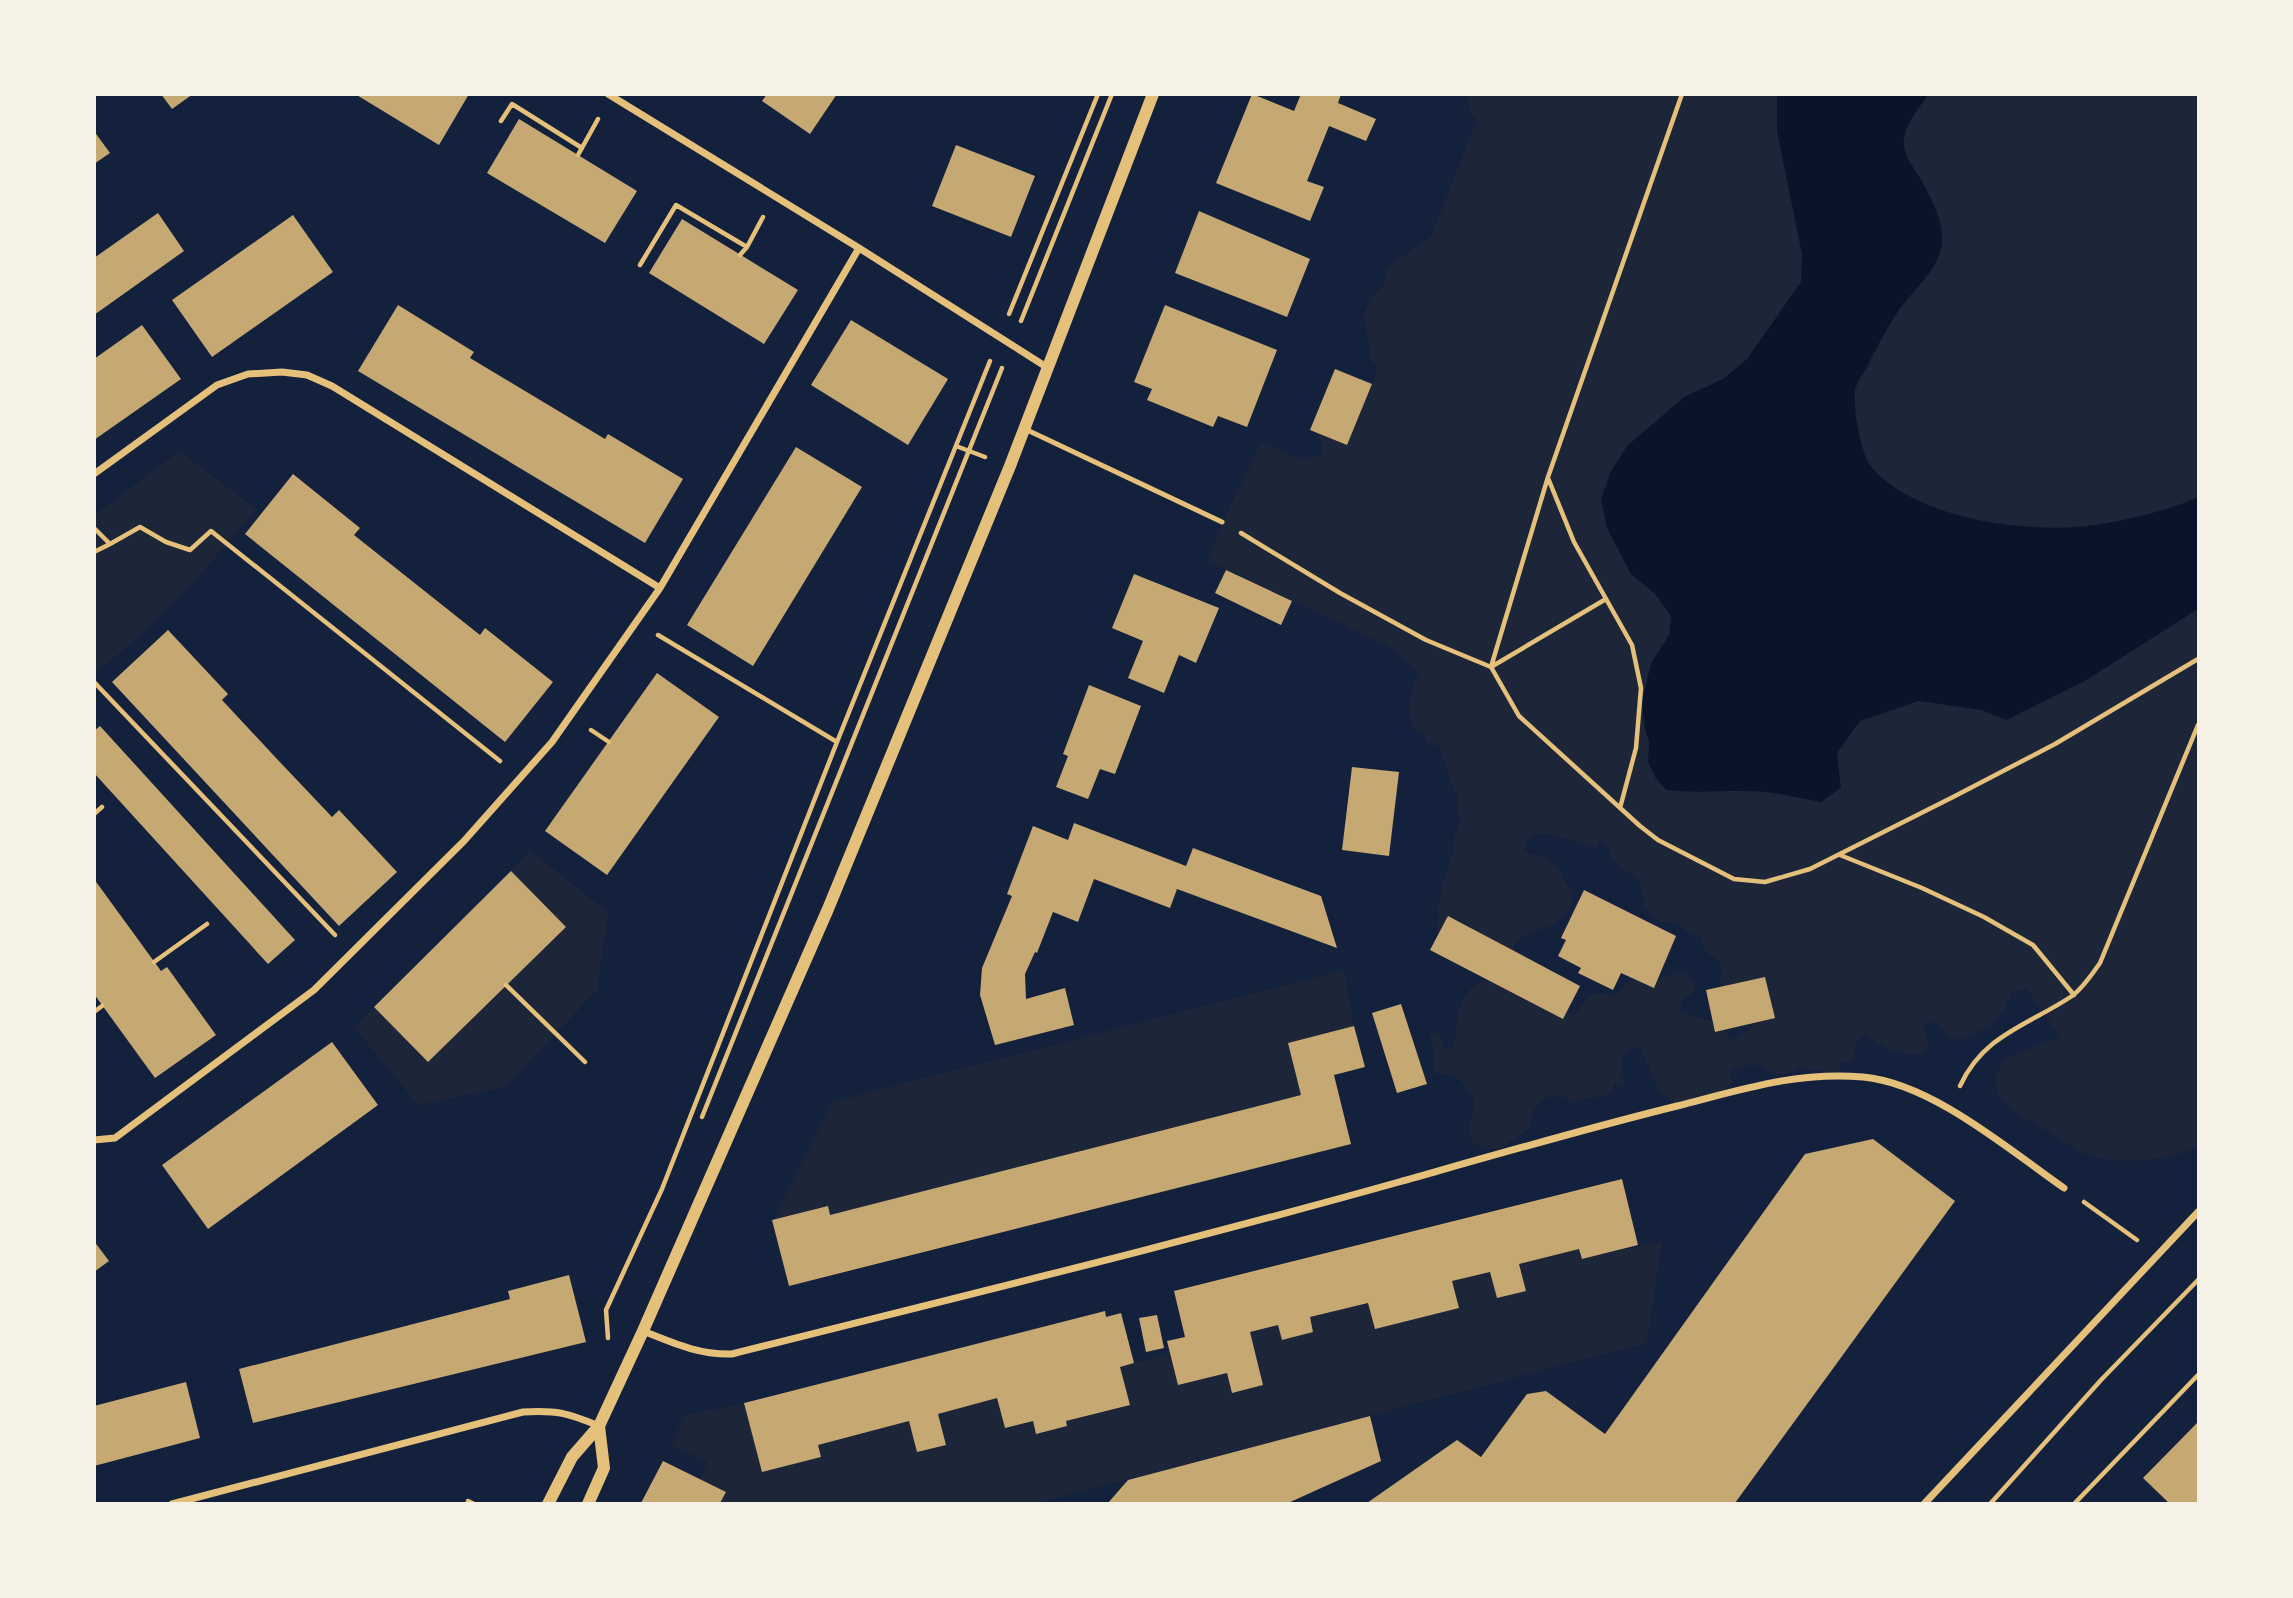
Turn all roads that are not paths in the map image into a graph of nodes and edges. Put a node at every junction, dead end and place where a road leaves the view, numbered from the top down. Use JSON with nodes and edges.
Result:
{"nodes":[{"id":1,"x":1153,"y":94,"type":"edge"},
{"id":2,"x":609,"y":95,"type":"edge"},
{"id":3,"x":859,"y":248,"type":"junction"},
{"id":4,"x":1048,"y":368,"type":"junction"},
{"id":5,"x":1025,"y":429,"type":"junction"},
{"id":6,"x":94,"y":474,"type":"edge"},
{"id":7,"x":1222,"y":522,"type":"road end"},
{"id":8,"x":660,"y":588,"type":"junction"},
{"id":9,"x":94,"y":1140,"type":"edge"},
{"id":10,"x":2064,"y":1188,"type":"road end"},
{"id":11,"x":2199,"y":1212,"type":"edge"},
{"id":12,"x":643,"y":1331,"type":"junction"},
{"id":13,"x":599,"y":1426,"type":"junction"},
{"id":14,"x":172,"y":1503,"type":"edge"},
{"id":15,"x":548,"y":1503,"type":"edge"},
{"id":16,"x":588,"y":1503,"type":"edge"},
{"id":17,"x":1924,"y":1503,"type":"edge"}],
"edges":[{"from":1,"to":4,"type":"street"},
{"from":2,"to":3,"type":"street"},
{"from":3,"to":4,"type":"street"},
{"from":3,"to":8,"type":"street"},
{"from":4,"to":5,"type":"street"},
{"from":5,"to":7,"type":"lane"},
{"from":5,"to":12,"type":"street"},
{"from":6,"to":8,"type":"street"},
{"from":8,"to":9,"type":"street"},
{"from":10,"to":12,"type":"street"},
{"from":11,"to":17,"type":"street"},
{"from":12,"to":13,"type":"street"},
{"from":13,"to":14,"type":"street"},
{"from":13,"to":15,"type":"street"},
{"from":13,"to":16,"type":"street"}]}
